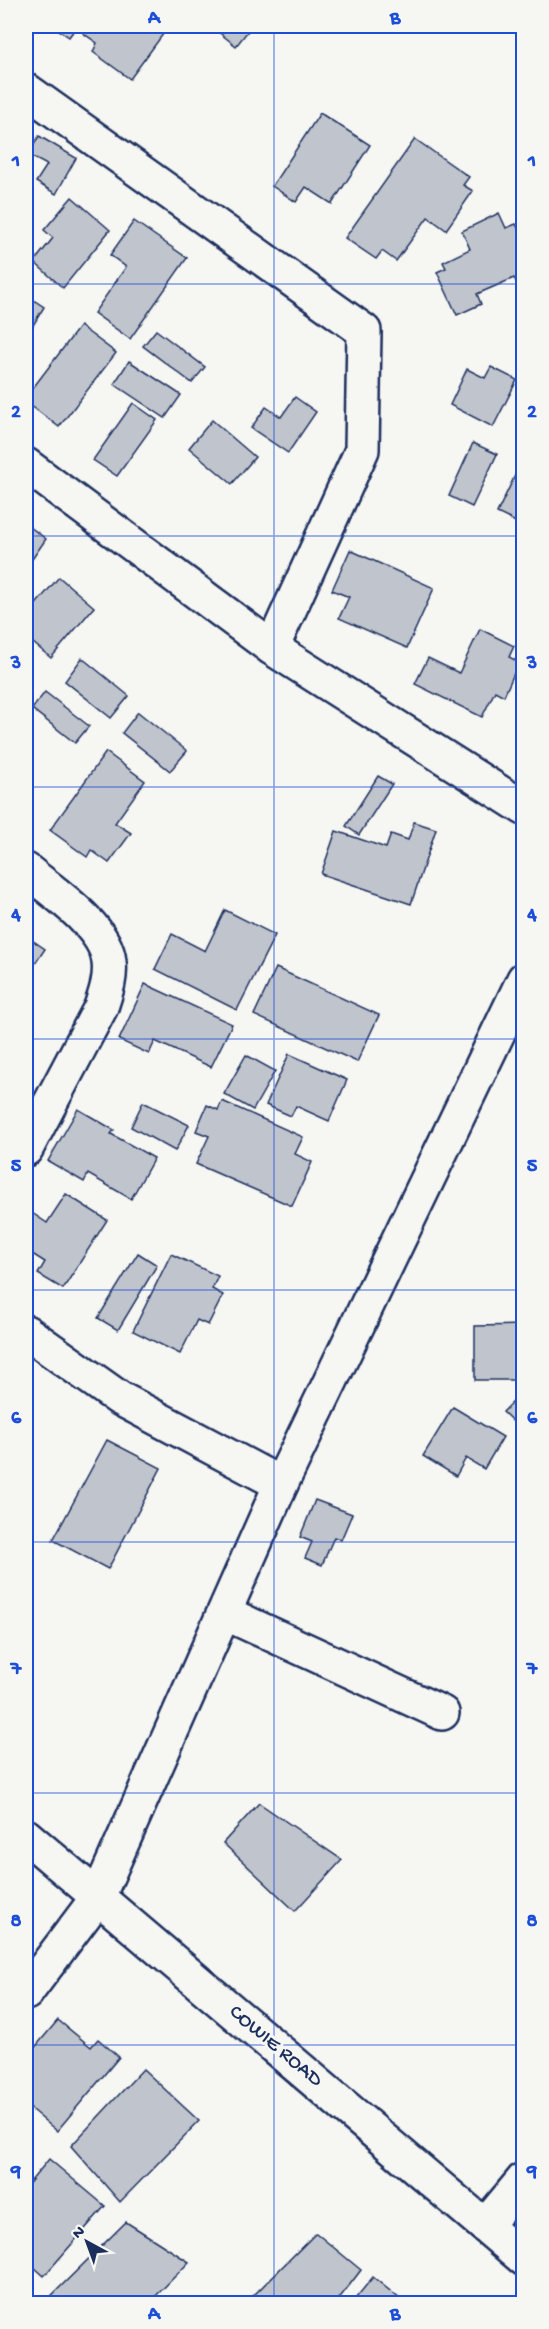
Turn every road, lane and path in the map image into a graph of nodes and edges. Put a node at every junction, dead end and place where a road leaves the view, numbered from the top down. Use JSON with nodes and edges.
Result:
{"nodes":[{"id":1,"x":26,"y":90,"type":"edge"},
{"id":2,"x":26,"y":465,"type":"edge"},
{"id":3,"x":272,"y":648,"type":"junction"},
{"id":4,"x":524,"y":808,"type":"edge"},
{"id":5,"x":26,"y":870,"type":"edge"},
{"id":6,"x":524,"y":979,"type":"edge"},
{"id":7,"x":26,"y":1149,"type":"edge"},
{"id":8,"x":26,"y":1332,"type":"edge"},
{"id":9,"x":281,"y":1484,"type":"junction"},
{"id":10,"x":225,"y":1613,"type":"junction"},
{"id":11,"x":442,"y":1713,"type":"dead end"},
{"id":12,"x":26,"y":1836,"type":"edge"},
{"id":13,"x":98,"y":1897,"type":"junction"},
{"id":14,"x":26,"y":1993,"type":"edge"},
{"id":15,"x":524,"y":2179,"type":"edge"},
{"id":16,"x":485,"y":2226,"type":"junction"},
{"id":17,"x":524,"y":2259,"type":"edge"}],
"edges":[{"from":1,"to":3,"type":"street"},
{"from":2,"to":3,"type":"street"},
{"from":3,"to":4,"type":"street"},
{"from":5,"to":7,"type":"street"},
{"from":6,"to":9,"type":"street"},
{"from":8,"to":9,"type":"street"},
{"from":9,"to":10,"type":"street"},
{"from":10,"to":11,"type":"street"},
{"from":10,"to":13,"type":"street"},
{"from":12,"to":13,"type":"street","name":"COWIE ROAD"},
{"from":13,"to":14,"type":"street"},
{"from":13,"to":16,"type":"street","name":"COWIE ROAD"},
{"from":15,"to":16,"type":"street"},
{"from":16,"to":17,"type":"street","name":"COWIE ROAD"}]}
